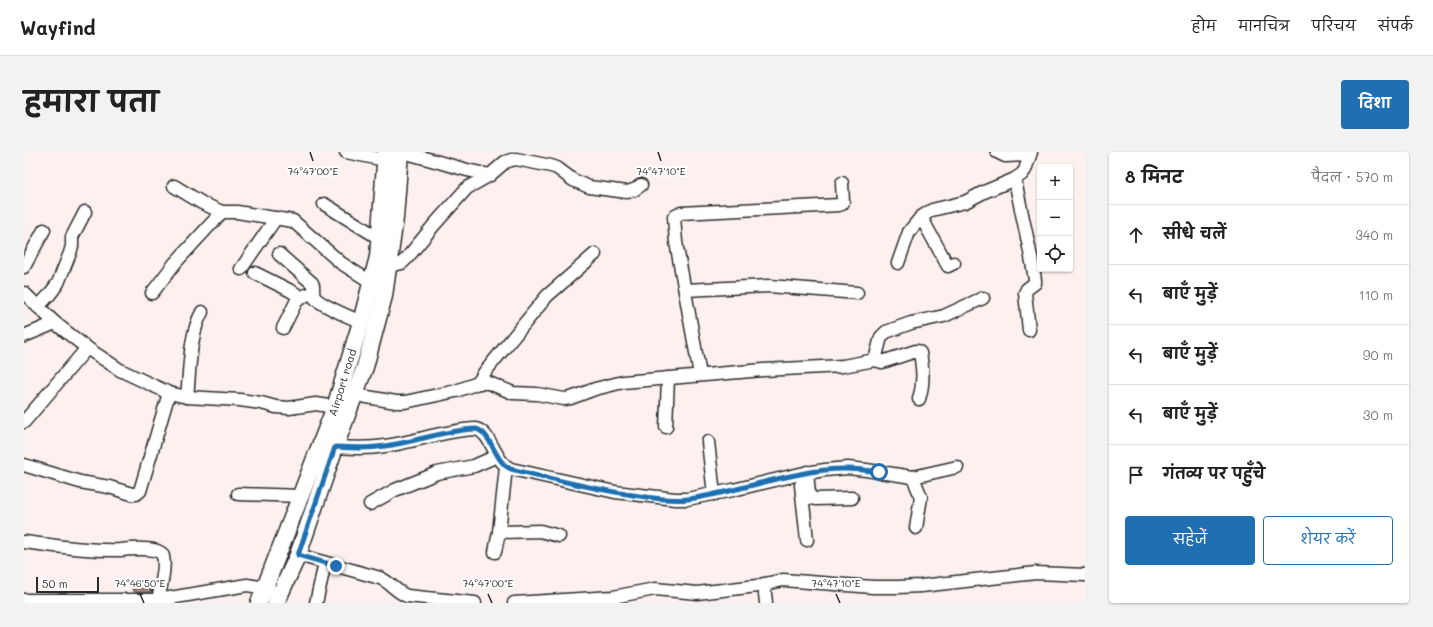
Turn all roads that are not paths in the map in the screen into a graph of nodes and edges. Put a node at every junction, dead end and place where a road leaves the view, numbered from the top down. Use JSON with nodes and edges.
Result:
{"nodes":[{"id":1,"x":346,"y":152,"type":"edge"},
{"id":2,"x":400,"y":152,"type":"edge"},
{"id":3,"x":403,"y":152,"type":"edge"},
{"id":4,"x":997,"y":152,"type":"edge"},
{"id":5,"x":1030,"y":154,"type":"edge"},
{"id":6,"x":385,"y":156,"type":"edge"},
{"id":7,"x":490,"y":174,"type":"junction"},
{"id":8,"x":1015,"y":178,"type":"junction"},
{"id":9,"x":842,"y":183,"type":"dead end"},
{"id":10,"x":641,"y":185,"type":"dead end"},
{"id":11,"x":174,"y":186,"type":"dead end"},
{"id":12,"x":324,"y":204,"type":"dead end"},
{"id":13,"x":85,"y":212,"type":"dead end"},
{"id":14,"x":222,"y":212,"type":"junction"},
{"id":15,"x":921,"y":217,"type":"junction"},
{"id":16,"x":276,"y":218,"type":"junction"},
{"id":17,"x":44,"y":230,"type":"dead end"},
{"id":18,"x":380,"y":238,"type":"junction"},
{"id":19,"x":279,"y":254,"type":"dead end"},
{"id":20,"x":594,"y":254,"type":"dead end"},
{"id":21,"x":954,"y":262,"type":"dead end"},
{"id":22,"x":898,"y":263,"type":"dead end"},
{"id":23,"x":389,"y":266,"type":"junction"},
{"id":24,"x":24,"y":267,"type":"edge"},
{"id":25,"x":241,"y":269,"type":"dead end"},
{"id":26,"x":255,"y":272,"type":"dead end"},
{"id":27,"x":371,"y":282,"type":"junction"},
{"id":28,"x":314,"y":290,"type":"junction"},
{"id":29,"x":685,"y":290,"type":"junction"},
{"id":30,"x":24,"y":293,"type":"edge"},
{"id":31,"x":152,"y":293,"type":"dead end"},
{"id":32,"x":857,"y":293,"type":"dead end"},
{"id":33,"x":983,"y":298,"type":"dead end"},
{"id":34,"x":299,"y":299,"type":"junction"},
{"id":35,"x":38,"y":307,"type":"junction"},
{"id":36,"x":202,"y":312,"type":"dead end"},
{"id":37,"x":361,"y":322,"type":"junction"},
{"id":38,"x":55,"y":323,"type":"junction"},
{"id":39,"x":283,"y":328,"type":"dead end"},
{"id":40,"x":1029,"y":330,"type":"dead end"},
{"id":41,"x":24,"y":336,"type":"edge"},
{"id":42,"x":87,"y":348,"type":"junction"},
{"id":43,"x":875,"y":360,"type":"junction"},
{"id":44,"x":700,"y":375,"type":"junction"},
{"id":45,"x":668,"y":378,"type":"junction"},
{"id":46,"x":478,"y":383,"type":"junction"},
{"id":47,"x":169,"y":393,"type":"junction"},
{"id":48,"x":356,"y":395,"type":"junction"},
{"id":49,"x":187,"y":397,"type":"junction"},
{"id":50,"x":919,"y":399,"type":"dead end"},
{"id":51,"x":335,"y":407,"type":"junction"},
{"id":52,"x":24,"y":422,"type":"edge"},
{"id":53,"x":666,"y":428,"type":"dead end"},
{"id":54,"x":708,"y":442,"type":"dead end"},
{"id":55,"x":335,"y":447,"type":"junction"},
{"id":56,"x":498,"y":456,"type":"junction"},
{"id":57,"x":24,"y":465,"type":"edge"},
{"id":58,"x":506,"y":467,"type":"junction"},
{"id":59,"x":957,"y":467,"type":"dead end"},
{"id":60,"x":804,"y":473,"type":"junction"},
{"id":61,"x":913,"y":476,"type":"junction"},
{"id":62,"x":238,"y":494,"type":"dead end"},
{"id":63,"x":714,"y":494,"type":"junction"},
{"id":64,"x":301,"y":496,"type":"junction"},
{"id":65,"x":852,"y":498,"type":"dead end"},
{"id":66,"x":370,"y":504,"type":"dead end"},
{"id":67,"x":916,"y":528,"type":"dead end"},
{"id":68,"x":499,"y":532,"type":"junction"},
{"id":69,"x":559,"y":536,"type":"dead end"},
{"id":70,"x":807,"y":540,"type":"dead end"},
{"id":71,"x":24,"y":542,"type":"edge"},
{"id":72,"x":495,"y":552,"type":"dead end"},
{"id":73,"x":298,"y":555,"type":"junction"},
{"id":74,"x":325,"y":563,"type":"junction"},
{"id":75,"x":1085,"y":575,"type":"edge"},
{"id":76,"x":764,"y":584,"type":"junction"},
{"id":77,"x":274,"y":595,"type":"edge"},
{"id":78,"x":196,"y":599,"type":"edge"},
{"id":79,"x":24,"y":600,"type":"edge"},
{"id":80,"x":158,"y":600,"type":"junction"},
{"id":81,"x":259,"y":603,"type":"edge"},
{"id":82,"x":316,"y":603,"type":"edge"},
{"id":83,"x":475,"y":603,"type":"edge"},
{"id":84,"x":514,"y":603,"type":"edge"},
{"id":85,"x":766,"y":603,"type":"edge"}],
"edges":[{"from":1,"to":6,"type":"street"},
{"from":2,"to":23,"type":"main road"},
{"from":3,"to":7,"type":"street"},
{"from":4,"to":5,"type":"street"},
{"from":5,"to":8,"type":"street"},
{"from":6,"to":18,"type":"main road","name":"Airport road"},
{"from":7,"to":10,"type":"street"},
{"from":7,"to":23,"type":"street"},
{"from":8,"to":15,"type":"street"},
{"from":8,"to":40,"type":"street"},
{"from":9,"to":29,"type":"street"},
{"from":11,"to":14,"type":"street"},
{"from":12,"to":18,"type":"street"},
{"from":13,"to":35,"type":"street"},
{"from":14,"to":16,"type":"street"},
{"from":14,"to":31,"type":"street"},
{"from":15,"to":21,"type":"street"},
{"from":15,"to":22,"type":"street"},
{"from":16,"to":25,"type":"street"},
{"from":16,"to":27,"type":"street"},
{"from":17,"to":24,"type":"street"},
{"from":18,"to":27,"type":"main road","name":"Airport road"},
{"from":19,"to":28,"type":"street"},
{"from":20,"to":46,"type":"street"},
{"from":23,"to":48,"type":"main road"},
{"from":26,"to":34,"type":"street"},
{"from":27,"to":37,"type":"main road","name":"Airport road"},
{"from":28,"to":34,"type":"street"},
{"from":28,"to":37,"type":"street"},
{"from":29,"to":32,"type":"street"},
{"from":29,"to":44,"type":"street"},
{"from":30,"to":35,"type":"street"},
{"from":33,"to":43,"type":"street"},
{"from":34,"to":39,"type":"street"},
{"from":35,"to":38,"type":"street"},
{"from":36,"to":49,"type":"street"},
{"from":37,"to":51,"type":"main road","name":"Airport road"},
{"from":38,"to":41,"type":"street"},
{"from":38,"to":42,"type":"street"},
{"from":42,"to":47,"type":"street"},
{"from":42,"to":52,"type":"street"},
{"from":43,"to":44,"type":"street"},
{"from":43,"to":50,"type":"street"},
{"from":44,"to":45,"type":"street"},
{"from":45,"to":46,"type":"street"},
{"from":45,"to":53,"type":"street"},
{"from":46,"to":48,"type":"street"},
{"from":47,"to":49,"type":"street"},
{"from":47,"to":57,"type":"street"},
{"from":48,"to":55,"type":"main road"},
{"from":49,"to":51,"type":"street"},
{"from":51,"to":64,"type":"main road","name":"Airport road"},
{"from":54,"to":63,"type":"street"},
{"from":55,"to":56,"type":"street"},
{"from":55,"to":73,"type":"main road"},
{"from":56,"to":58,"type":"street"},
{"from":56,"to":66,"type":"street"},
{"from":58,"to":63,"type":"street"},
{"from":58,"to":68,"type":"street"},
{"from":59,"to":61,"type":"street"},
{"from":60,"to":61,"type":"street"},
{"from":60,"to":63,"type":"street"},
{"from":60,"to":65,"type":"street"},
{"from":60,"to":70,"type":"street"},
{"from":61,"to":67,"type":"street"},
{"from":62,"to":64,"type":"street"},
{"from":64,"to":77,"type":"main road","name":"Airport road"},
{"from":68,"to":69,"type":"street"},
{"from":68,"to":72,"type":"street"},
{"from":71,"to":80,"type":"street"},
{"from":73,"to":74,"type":"street"},
{"from":73,"to":77,"type":"main road"},
{"from":74,"to":82,"type":"street"},
{"from":74,"to":83,"type":"street"},
{"from":75,"to":76,"type":"street"},
{"from":76,"to":84,"type":"street"},
{"from":76,"to":85,"type":"street"},
{"from":77,"to":78,"type":"street"},
{"from":77,"to":81,"type":"main road","name":"Airport road"},
{"from":78,"to":80,"type":"street"},
{"from":79,"to":80,"type":"street"}]}
